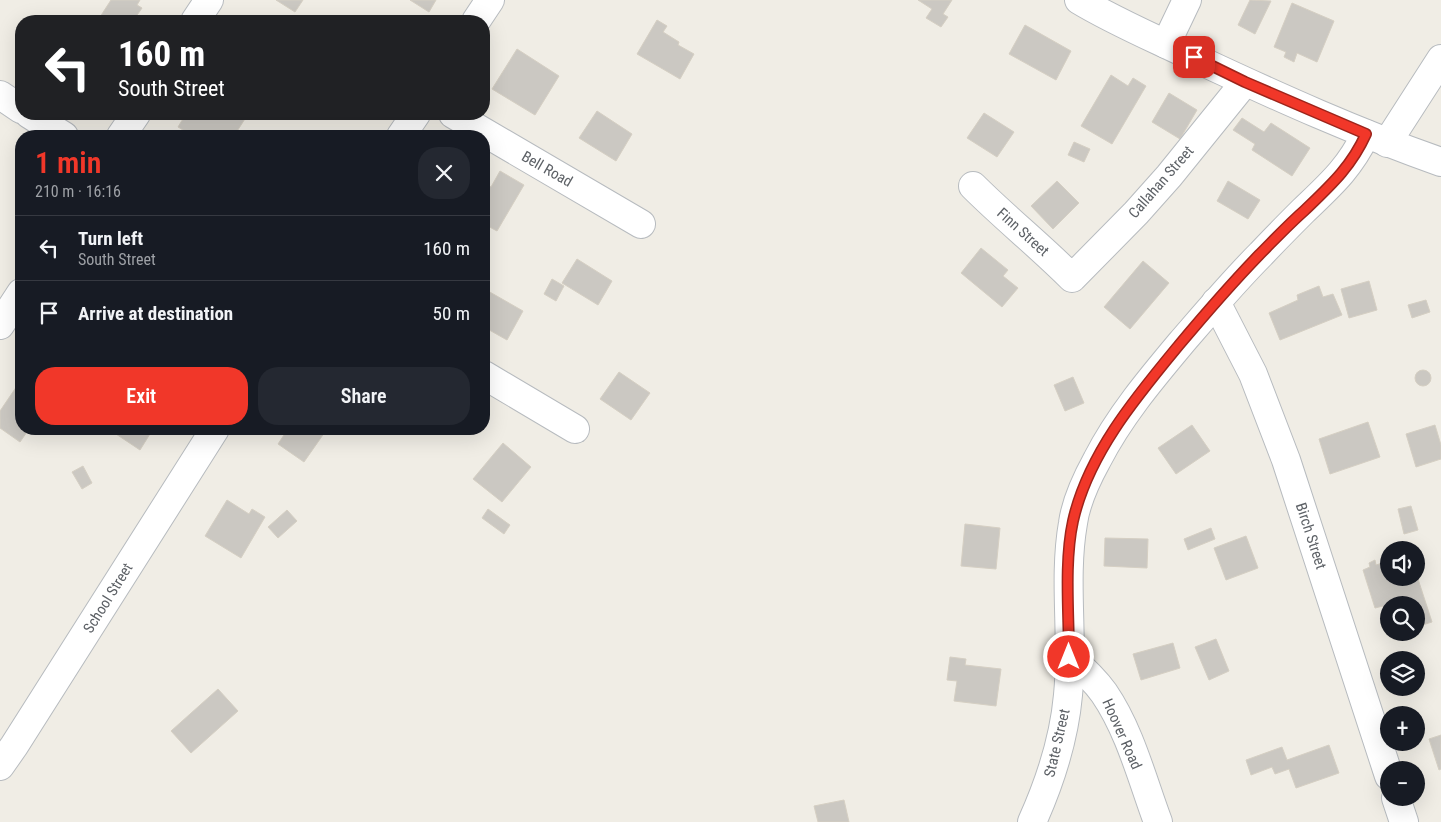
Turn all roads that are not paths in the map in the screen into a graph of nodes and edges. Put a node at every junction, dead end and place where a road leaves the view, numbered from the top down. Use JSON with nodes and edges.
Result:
{"nodes":[{"id":1,"x":209,"y":0,"type":"edge"},
{"id":2,"x":490,"y":0,"type":"edge"},
{"id":3,"x":1079,"y":0,"type":"edge"},
{"id":4,"x":1187,"y":0,"type":"edge"},
{"id":5,"x":199,"y":15,"type":"edge"},
{"id":6,"x":480,"y":15,"type":"edge"},
{"id":7,"x":1166,"y":44,"type":"junction"},
{"id":8,"x":1441,"y":60,"type":"edge"},
{"id":9,"x":1245,"y":82,"type":"junction"},
{"id":10,"x":0,"y":95,"type":"edge"},
{"id":11,"x":15,"y":104,"type":"edge"},
{"id":12,"x":39,"y":120,"type":"edge"},
{"id":13,"x":463,"y":120,"type":"edge"},
{"id":14,"x":54,"y":130,"type":"edge"},
{"id":15,"x":480,"y":130,"type":"edge"},
{"id":16,"x":490,"y":136,"type":"edge"},
{"id":17,"x":1376,"y":139,"type":"junction"},
{"id":18,"x":1441,"y":162,"type":"edge"},
{"id":19,"x":973,"y":186,"type":"dead end"},
{"id":20,"x":641,"y":224,"type":"dead end"},
{"id":21,"x":1072,"y":278,"type":"joint"},
{"id":22,"x":15,"y":302,"type":"edge"},
{"id":23,"x":1216,"y":302,"type":"junction"},
{"id":24,"x":0,"y":325,"type":"edge"},
{"id":25,"x":490,"y":378,"type":"edge"},
{"id":26,"x":575,"y":429,"type":"dead end"},
{"id":27,"x":211,"y":435,"type":"edge"},
{"id":28,"x":1069,"y":657,"type":"junction"},
{"id":29,"x":1384,"y":761,"type":"edge"},
{"id":30,"x":0,"y":766,"type":"edge"},
{"id":31,"x":1399,"y":806,"type":"edge"},
{"id":32,"x":1032,"y":822,"type":"edge"},
{"id":33,"x":1158,"y":822,"type":"edge"},
{"id":34,"x":1404,"y":822,"type":"edge"}],
"edges":[{"from":1,"to":5,"type":"street"},
{"from":2,"to":6,"type":"street"},
{"from":3,"to":7,"type":"street"},
{"from":4,"to":7,"type":"street"},
{"from":7,"to":9,"type":"street"},
{"from":8,"to":17,"type":"street","name":"State Street"},
{"from":9,"to":17,"type":"street"},
{"from":9,"to":21,"type":"street","name":"Callahan Street"},
{"from":10,"to":11,"type":"street"},
{"from":12,"to":14,"type":"street"},
{"from":13,"to":15,"type":"street","name":"Bell Road"},
{"from":16,"to":20,"type":"street","name":"Bell Road"},
{"from":17,"to":18,"type":"street"},
{"from":17,"to":23,"type":"street","name":"State Street"},
{"from":19,"to":21,"type":"street","name":"Finn Street"},
{"from":22,"to":24,"type":"street"},
{"from":23,"to":28,"type":"street","name":"State Street"},
{"from":23,"to":29,"type":"street","name":"Birch Street"},
{"from":25,"to":26,"type":"street"},
{"from":27,"to":30,"type":"street","name":"School Street"},
{"from":28,"to":32,"type":"street","name":"State Street"},
{"from":28,"to":33,"type":"street","name":"Hoover Road"},
{"from":31,"to":34,"type":"street"}]}
